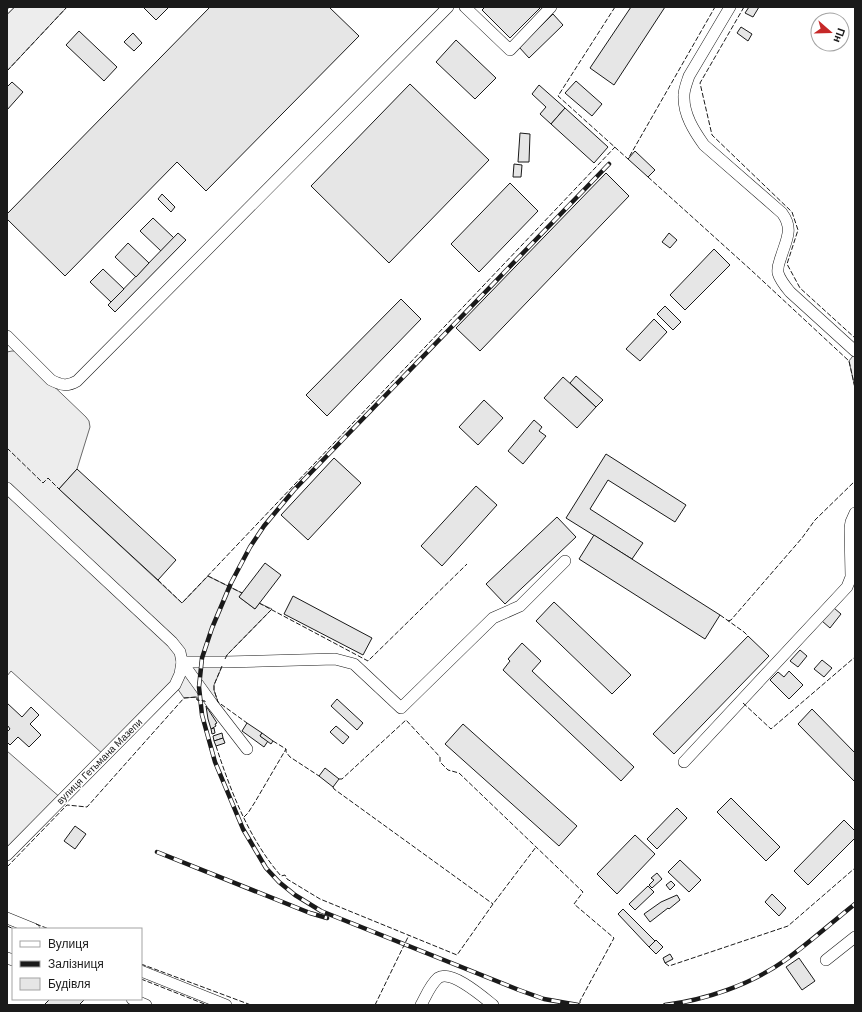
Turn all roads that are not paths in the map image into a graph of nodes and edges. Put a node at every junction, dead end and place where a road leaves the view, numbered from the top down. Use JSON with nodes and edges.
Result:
{"nodes":[{"id":1,"x":448,"y":7,"type":"edge"},
{"id":2,"x":465,"y":7,"type":"edge"},
{"id":3,"x":551,"y":7,"type":"edge"},
{"id":4,"x":730,"y":7,"type":"edge"},
{"id":5,"x":7,"y":336,"type":"edge"},
{"id":6,"x":855,"y":351,"type":"edge"},
{"id":7,"x":7,"y":488,"type":"edge"},
{"id":8,"x":855,"y":513,"type":"edge"},
{"id":9,"x":853,"y":557,"type":"edge"},
{"id":10,"x":566,"y":561,"type":"dead end"},
{"id":11,"x":182,"y":662,"type":"junction"},
{"id":12,"x":247,"y":750,"type":"dead end"},
{"id":13,"x":684,"y":762,"type":"dead end"},
{"id":14,"x":7,"y":855,"type":"edge"},
{"id":15,"x":7,"y":918,"type":"edge"},
{"id":16,"x":32,"y":928,"type":"edge"},
{"id":17,"x":855,"y":937,"type":"edge"},
{"id":18,"x":826,"y":960,"type":"dead end"},
{"id":19,"x":142,"y":971,"type":"edge"},
{"id":20,"x":134,"y":1000,"type":"edge"},
{"id":21,"x":146,"y":1005,"type":"edge"},
{"id":22,"x":226,"y":1005,"type":"edge"},
{"id":23,"x":421,"y":1005,"type":"edge"},
{"id":24,"x":493,"y":1005,"type":"edge"}],
"edges":[{"from":1,"to":5,"type":"street"},
{"from":2,"to":3,"type":"street"},
{"from":4,"to":6,"type":"street"},
{"from":7,"to":11,"type":"street"},
{"from":8,"to":9,"type":"street"},
{"from":9,"to":13,"type":"street"},
{"from":10,"to":11,"type":"street"},
{"from":11,"to":12,"type":"street"},
{"from":11,"to":14,"type":"street","name":"вулиця Гетьмана Мазепи"},
{"from":15,"to":16,"type":"street"},
{"from":17,"to":18,"type":"street"},
{"from":19,"to":22,"type":"street"},
{"from":20,"to":21,"type":"street"},
{"from":23,"to":24,"type":"street"}]}
